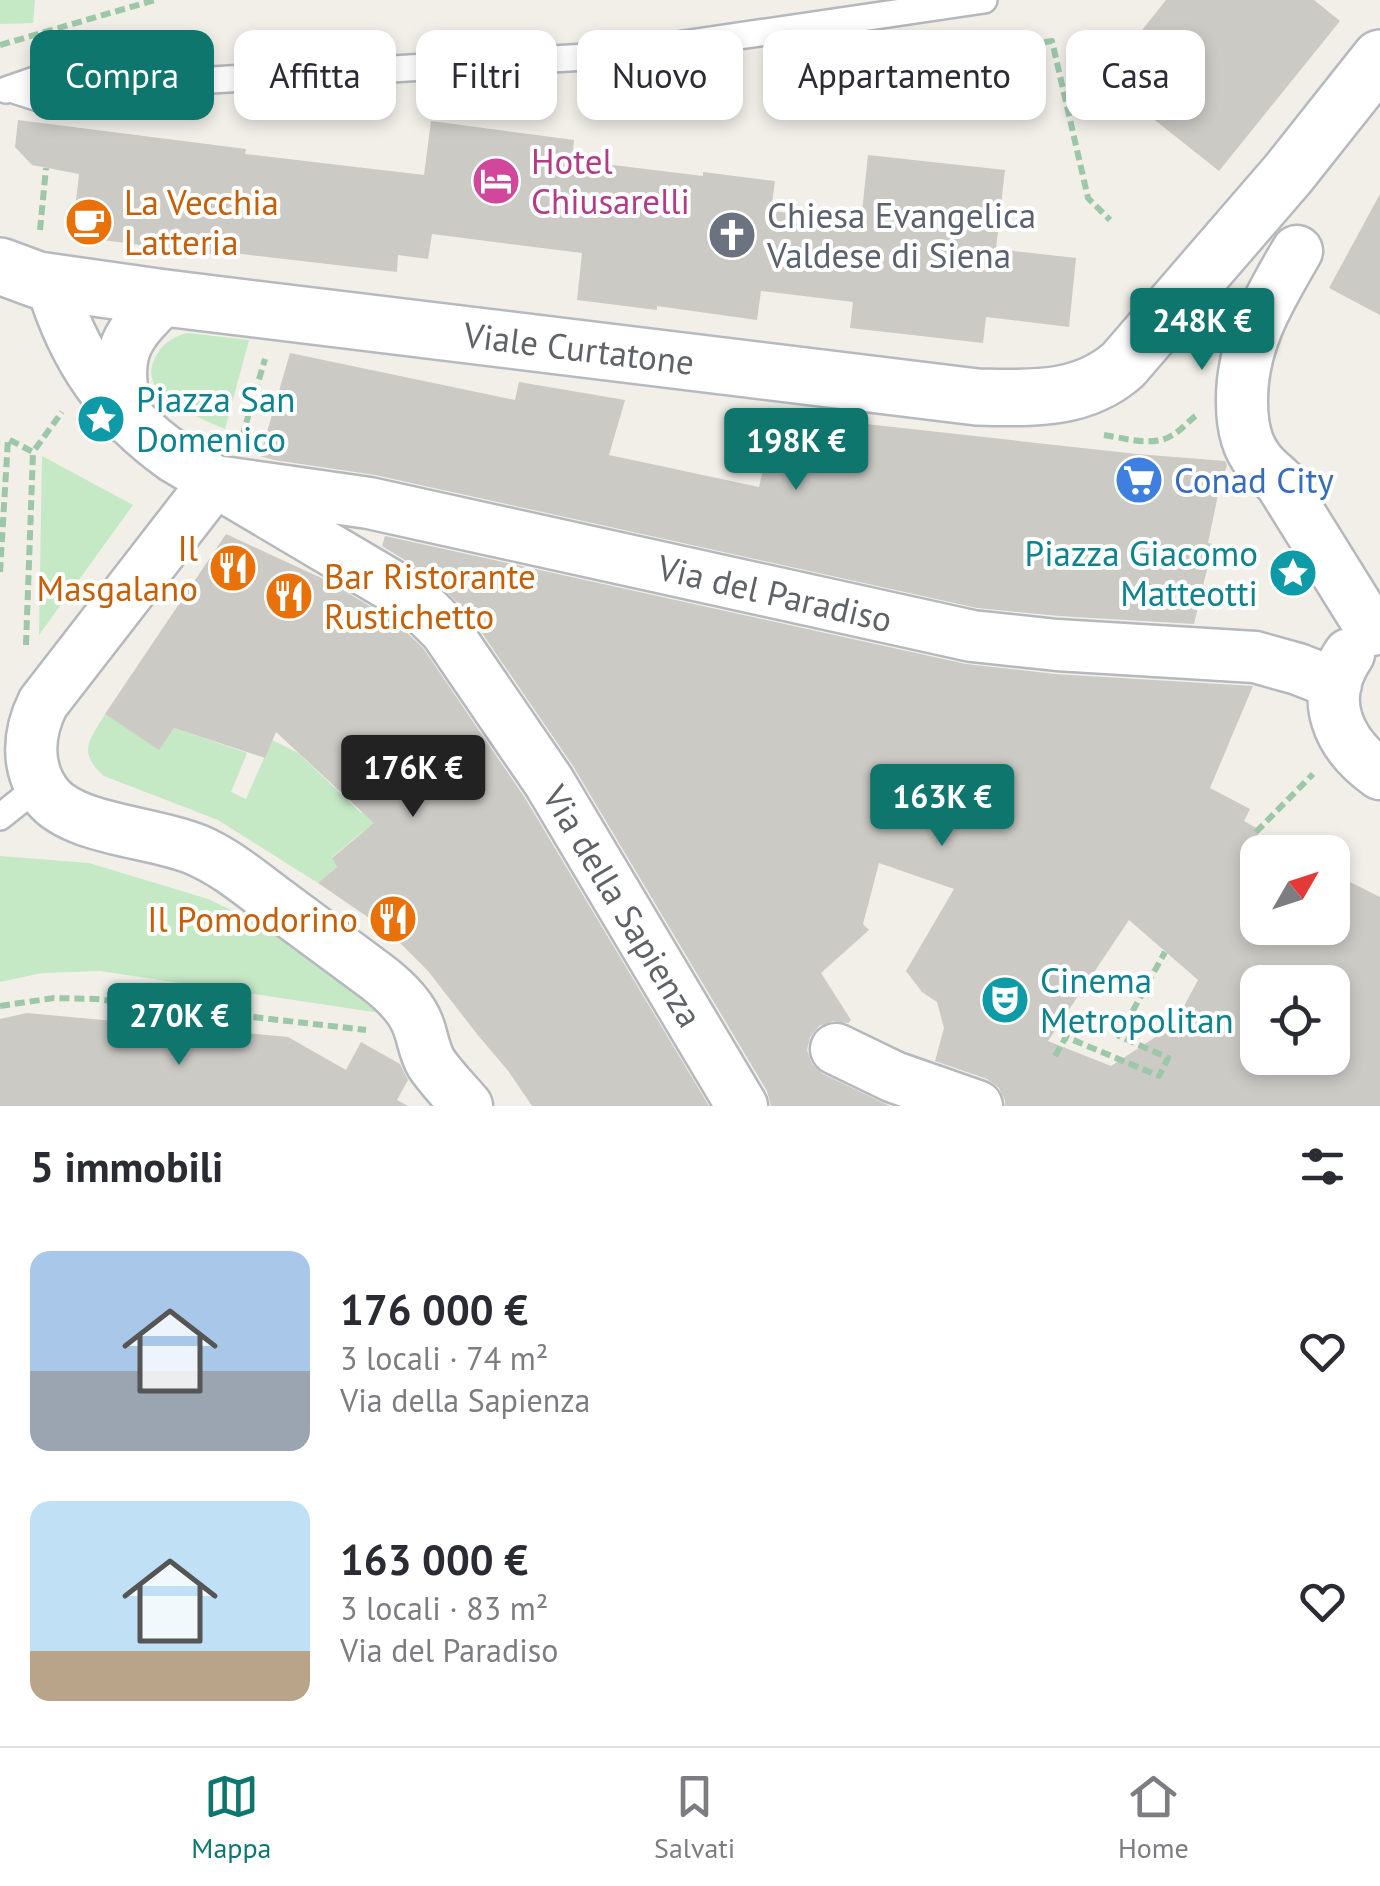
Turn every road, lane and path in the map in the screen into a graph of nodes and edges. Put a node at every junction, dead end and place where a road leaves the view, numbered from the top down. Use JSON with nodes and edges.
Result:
{"nodes":[{"id":1,"x":155,"y":0,"type":"edge"},
{"id":2,"x":984,"y":0,"type":"edge"},
{"id":3,"x":1052,"y":41,"type":"dead end"},
{"id":4,"x":0,"y":45,"type":"edge"},
{"id":5,"x":1380,"y":58,"type":"edge"},
{"id":6,"x":5,"y":90,"type":"edge"},
{"id":7,"x":46,"y":168,"type":"dead end"},
{"id":8,"x":1288,"y":174,"type":"junction"},
{"id":9,"x":1110,"y":220,"type":"dead end"},
{"id":10,"x":30,"y":265,"type":"edge"},
{"id":11,"x":142,"y":295,"type":"junction"},
{"id":12,"x":269,"y":343,"type":"dead end"},
{"id":13,"x":109,"y":396,"type":"junction"},
{"id":14,"x":1208,"y":409,"type":"dead end"},
{"id":15,"x":1094,"y":433,"type":"dead end"},
{"id":16,"x":242,"y":437,"type":"dead end"},
{"id":17,"x":33,"y":452,"type":"junction"},
{"id":18,"x":215,"y":481,"type":"junction"},
{"id":19,"x":0,"y":572,"type":"edge"},
{"id":20,"x":1376,"y":628,"type":"edge"},
{"id":21,"x":26,"y":647,"type":"dead end"},
{"id":22,"x":1336,"y":684,"type":"junction"},
{"id":23,"x":1363,"y":758,"type":"edge"},
{"id":24,"x":40,"y":784,"type":"junction"},
{"id":25,"x":0,"y":818,"type":"edge"},
{"id":26,"x":1256,"y":832,"type":"dead end"},
{"id":27,"x":1165,"y":952,"type":"dead end"},
{"id":28,"x":0,"y":1006,"type":"edge"},
{"id":29,"x":836,"y":1048,"type":"dead end"},
{"id":30,"x":1055,"y":1056,"type":"dead end"},
{"id":31,"x":428,"y":1070,"type":"edge"},
{"id":32,"x":467,"y":1106,"type":"edge"},
{"id":33,"x":742,"y":1106,"type":"edge"},
{"id":34,"x":976,"y":1106,"type":"edge"}],
"edges":[{"from":1,"to":4,"type":"path"},
{"from":2,"to":6,"type":"lane"},
{"from":3,"to":9,"type":"path"},
{"from":5,"to":8,"type":"street","name":"Viale Curtatone"},
{"from":7,"to":10,"type":"path"},
{"from":8,"to":11,"type":"street","name":"Viale Curtatone"},
{"from":8,"to":20,"type":"street"},
{"from":10,"to":11,"type":"street","name":"Viale Curtatone"},
{"from":10,"to":13,"type":"street","name":"Via della Sapienza"},
{"from":11,"to":13,"type":"street"},
{"from":12,"to":16,"type":"path"},
{"from":13,"to":17,"type":"path"},
{"from":13,"to":18,"type":"street","name":"Via della Sapienza"},
{"from":14,"to":15,"type":"path"},
{"from":17,"to":19,"type":"path"},
{"from":17,"to":21,"type":"path"},
{"from":18,"to":22,"type":"street","name":"Via del Paradiso"},
{"from":18,"to":24,"type":"street"},
{"from":18,"to":33,"type":"street","name":"Via della Sapienza"},
{"from":20,"to":22,"type":"street"},
{"from":22,"to":23,"type":"street"},
{"from":23,"to":26,"type":"path"},
{"from":24,"to":25,"type":"lane"},
{"from":24,"to":31,"type":"street"},
{"from":27,"to":30,"type":"path"},
{"from":28,"to":31,"type":"path"},
{"from":29,"to":34,"type":"street"},
{"from":31,"to":32,"type":"street"}]}
